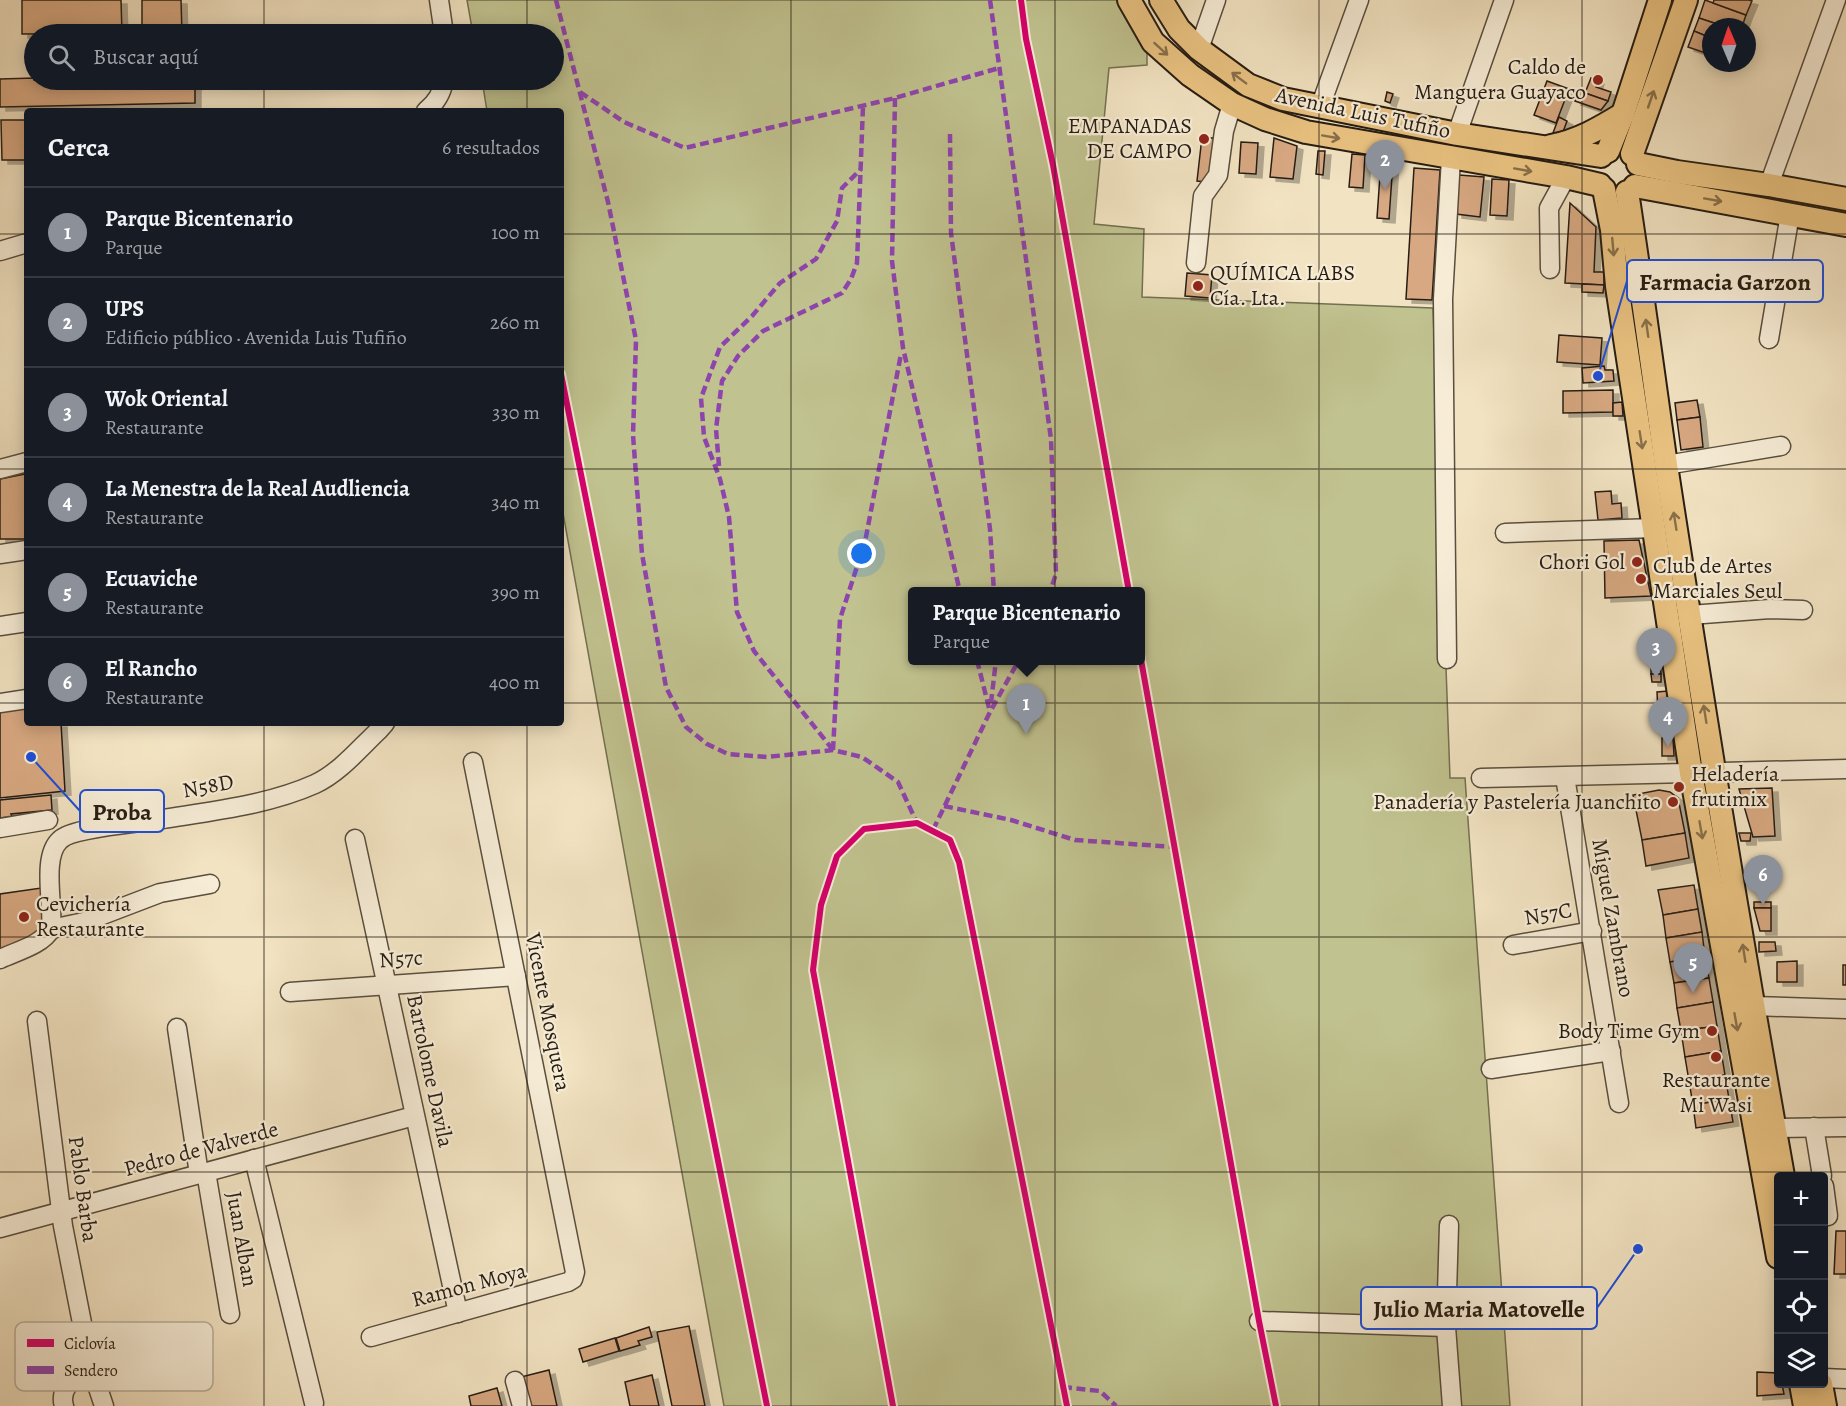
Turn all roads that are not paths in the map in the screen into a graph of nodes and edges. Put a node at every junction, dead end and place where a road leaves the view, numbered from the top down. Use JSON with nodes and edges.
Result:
{"nodes":[{"id":1,"x":439,"y":0,"type":"edge"},
{"id":2,"x":1129,"y":0,"type":"edge"},
{"id":3,"x":1161,"y":0,"type":"edge"},
{"id":4,"x":1216,"y":0,"type":"edge"},
{"id":5,"x":1359,"y":0,"type":"edge"},
{"id":6,"x":1504,"y":0,"type":"edge"},
{"id":7,"x":1660,"y":0,"type":"edge"},
{"id":8,"x":1686,"y":0,"type":"edge"},
{"id":9,"x":1836,"y":0,"type":"edge"},
{"id":10,"x":443,"y":24,"type":"edge"},
{"id":11,"x":1199,"y":49,"type":"junction"},
{"id":12,"x":442,"y":90,"type":"edge"},
{"id":13,"x":1232,"y":104,"type":"junction"},
{"id":14,"x":1320,"y":107,"type":"junction"},
{"id":15,"x":429,"y":108,"type":"edge"},
{"id":16,"x":1623,"y":114,"type":"junction"},
{"id":17,"x":1384,"y":120,"type":"junction"},
{"id":18,"x":1457,"y":134,"type":"junction"},
{"id":19,"x":1379,"y":145,"type":"junction"},
{"id":20,"x":1544,"y":148,"type":"junction"},
{"id":21,"x":1604,"y":154,"type":"junction"},
{"id":22,"x":1451,"y":158,"type":"junction"},
{"id":23,"x":1633,"y":174,"type":"junction"},
{"id":24,"x":1566,"y":177,"type":"junction"},
{"id":25,"x":1769,"y":185,"type":"junction"},
{"id":26,"x":1602,"y":187,"type":"junction"},
{"id":27,"x":1670,"y":192,"type":"junction"},
{"id":28,"x":1846,"y":199,"type":"edge"},
{"id":29,"x":1790,"y":214,"type":"junction"},
{"id":30,"x":1632,"y":225,"type":"junction"},
{"id":31,"x":1846,"y":225,"type":"edge"},
{"id":32,"x":24,"y":244,"type":"edge"},
{"id":33,"x":0,"y":251,"type":"edge"},
{"id":34,"x":1196,"y":262,"type":"dead end"},
{"id":35,"x":1550,"y":269,"type":"dead end"},
{"id":36,"x":1769,"y":339,"type":"dead end"},
{"id":37,"x":1781,"y":446,"type":"dead end"},
{"id":38,"x":24,"y":463,"type":"edge"},
{"id":39,"x":1666,"y":465,"type":"junction"},
{"id":40,"x":0,"y":469,"type":"edge"},
{"id":41,"x":1655,"y":528,"type":"junction"},
{"id":42,"x":1505,"y":533,"type":"dead end"},
{"id":43,"x":24,"y":550,"type":"edge"},
{"id":44,"x":0,"y":554,"type":"edge"},
{"id":45,"x":1803,"y":610,"type":"dead end"},
{"id":46,"x":1690,"y":615,"type":"junction"},
{"id":47,"x":24,"y":622,"type":"edge"},
{"id":48,"x":0,"y":626,"type":"edge"},
{"id":49,"x":1447,"y":659,"type":"dead end"},
{"id":50,"x":24,"y":699,"type":"edge"},
{"id":51,"x":0,"y":703,"type":"edge"},
{"id":52,"x":382,"y":726,"type":"edge"},
{"id":53,"x":473,"y":762,"type":"dead end"},
{"id":54,"x":1846,"y":769,"type":"edge"},
{"id":55,"x":1714,"y":772,"type":"junction"},
{"id":56,"x":1690,"y":773,"type":"junction"},
{"id":57,"x":1565,"y":777,"type":"junction"},
{"id":58,"x":1481,"y":778,"type":"dead end"},
{"id":59,"x":48,"y":820,"type":"dead end"},
{"id":60,"x":0,"y":828,"type":"edge"},
{"id":61,"x":355,"y":839,"type":"dead end"},
{"id":62,"x":210,"y":884,"type":"dead end"},
{"id":63,"x":51,"y":929,"type":"junction"},
{"id":64,"x":1592,"y":931,"type":"junction"},
{"id":65,"x":1513,"y":945,"type":"dead end"},
{"id":66,"x":0,"y":959,"type":"edge"},
{"id":67,"x":516,"y":976,"type":"junction"},
{"id":68,"x":387,"y":984,"type":"junction"},
{"id":69,"x":290,"y":992,"type":"dead end"},
{"id":70,"x":1753,"y":1006,"type":"junction"},
{"id":71,"x":1846,"y":1009,"type":"edge"},
{"id":72,"x":37,"y":1021,"type":"dead end"},
{"id":73,"x":177,"y":1028,"type":"dead end"},
{"id":74,"x":1611,"y":1052,"type":"junction"},
{"id":75,"x":1491,"y":1069,"type":"dead end"},
{"id":76,"x":1619,"y":1102,"type":"dead end"},
{"id":77,"x":414,"y":1116,"type":"junction"},
{"id":78,"x":1846,"y":1126,"type":"edge"},
{"id":79,"x":1814,"y":1127,"type":"junction"},
{"id":80,"x":1775,"y":1128,"type":"junction"},
{"id":81,"x":254,"y":1159,"type":"junction"},
{"id":82,"x":1783,"y":1172,"type":"edge"},
{"id":83,"x":1821,"y":1172,"type":"edge"},
{"id":84,"x":203,"y":1173,"type":"junction"},
{"id":85,"x":61,"y":1211,"type":"junction"},
{"id":86,"x":1449,"y":1225,"type":"dead end"},
{"id":87,"x":0,"y":1228,"type":"edge"},
{"id":88,"x":1774,"y":1230,"type":"edge"},
{"id":89,"x":575,"y":1272,"type":"joint"},
{"id":90,"x":458,"y":1313,"type":"junction"},
{"id":91,"x":230,"y":1314,"type":"dead end"},
{"id":92,"x":1259,"y":1321,"type":"dead end"},
{"id":93,"x":82,"y":1322,"type":"edge"},
{"id":94,"x":1446,"y":1327,"type":"junction"},
{"id":95,"x":371,"y":1337,"type":"dead end"},
{"id":96,"x":1828,"y":1378,"type":"edge"},
{"id":97,"x":1846,"y":1379,"type":"edge"},
{"id":98,"x":515,"y":1381,"type":"dead end"},
{"id":99,"x":1802,"y":1388,"type":"edge"},
{"id":100,"x":1822,"y":1388,"type":"edge"},
{"id":101,"x":64,"y":1391,"type":"edge"},
{"id":102,"x":99,"y":1391,"type":"edge"},
{"id":103,"x":314,"y":1403,"type":"dead end"},
{"id":104,"x":64,"y":1406,"type":"edge"},
{"id":105,"x":104,"y":1406,"type":"edge"},
{"id":106,"x":522,"y":1406,"type":"edge"},
{"id":107,"x":1452,"y":1406,"type":"edge"},
{"id":108,"x":1805,"y":1406,"type":"edge"},
{"id":109,"x":1825,"y":1406,"type":"edge"}],
"edges":[{"from":1,"to":10,"type":"street"},
{"from":2,"to":13,"type":"main road","name":"Avenida Luis Tufiño","one_way":true},
{"from":3,"to":11,"type":"main road","name":"Avenida Luis Tufiño"},
{"from":4,"to":11,"type":"street"},
{"from":5,"to":14,"type":"street"},
{"from":6,"to":18,"type":"street"},
{"from":7,"to":16,"type":"main road"},
{"from":23,"to":8,"type":"main road","one_way":true},
{"from":9,"to":25,"type":"street"},
{"from":14,"to":11,"type":"main road","name":"Avenida Luis Tufiño","one_way":true},
{"from":12,"to":15,"type":"street"},
{"from":13,"to":19,"type":"main road","name":"Avenida Luis Tufiño","one_way":true},
{"from":13,"to":34,"type":"street"},
{"from":14,"to":17,"type":"main road","name":"Avenida Luis Tufiño"},
{"from":16,"to":20,"type":"main road"},
{"from":16,"to":21,"type":"main road"},
{"from":17,"to":18,"type":"main road","name":"Avenida Luis Tufiño"},
{"from":17,"to":19,"type":"main road"},
{"from":18,"to":20,"type":"main road","name":"Avenida Luis Tufiño"},
{"from":19,"to":22,"type":"main road","name":"Avenida Luis Tufiño"},
{"from":20,"to":21,"type":"main road","name":"Avenida Luis Tufiño"},
{"from":21,"to":23,"type":"main road"},
{"from":21,"to":26,"type":"main road"},
{"from":22,"to":24,"type":"main road","name":"Avenida Luis Tufiño","one_way":true},
{"from":22,"to":49,"type":"street"},
{"from":23,"to":25,"type":"main road"},
{"from":23,"to":26,"type":"main road"},
{"from":23,"to":27,"type":"main road"},
{"from":23,"to":30,"type":"main road"},
{"from":24,"to":26,"type":"main road","name":"Avenida Luis Tufiño"},
{"from":24,"to":35,"type":"street"},
{"from":25,"to":28,"type":"main road"},
{"from":26,"to":41,"type":"main road","one_way":true},
{"from":27,"to":29,"type":"main road","one_way":true},
{"from":27,"to":30,"type":"main road"},
{"from":29,"to":31,"type":"main road"},
{"from":29,"to":36,"type":"street"},
{"from":39,"to":30,"type":"main road","one_way":true},
{"from":32,"to":33,"type":"street"},
{"from":37,"to":39,"type":"street"},
{"from":38,"to":40,"type":"street"},
{"from":46,"to":39,"type":"main road","one_way":true},
{"from":41,"to":42,"type":"street"},
{"from":41,"to":56,"type":"main road"},
{"from":43,"to":44,"type":"street"},
{"from":45,"to":46,"type":"street"},
{"from":55,"to":46,"type":"main road","one_way":true},
{"from":47,"to":48,"type":"street"},
{"from":50,"to":51,"type":"street"},
{"from":52,"to":63,"type":"street","name":"N58D"},
{"from":53,"to":67,"type":"street","name":"Vicente Mosquera"},
{"from":54,"to":55,"type":"street"},
{"from":55,"to":56,"type":"street"},
{"from":70,"to":55,"type":"main road","one_way":true},
{"from":56,"to":57,"type":"street"},
{"from":56,"to":88,"type":"main road","one_way":true},
{"from":57,"to":58,"type":"street"},
{"from":57,"to":64,"type":"street","name":"Miguel Zambrano"},
{"from":59,"to":60,"type":"street"},
{"from":61,"to":68,"type":"street","name":"Bartolome Davila"},
{"from":62,"to":63,"type":"street"},
{"from":63,"to":66,"type":"street"},
{"from":64,"to":65,"type":"street","name":"N57C"},
{"from":64,"to":74,"type":"street","name":"Miguel Zambrano"},
{"from":67,"to":68,"type":"street","name":"N57c"},
{"from":67,"to":89,"type":"street","name":"Vicente Mosquera"},
{"from":68,"to":69,"type":"street","name":"N57c"},
{"from":68,"to":77,"type":"street","name":"Bartolome Davila"},
{"from":70,"to":71,"type":"street"},
{"from":70,"to":80,"type":"main road"},
{"from":72,"to":85,"type":"street","name":"Pablo Barba"},
{"from":73,"to":84,"type":"street","name":"Juan Alban"},
{"from":74,"to":75,"type":"street"},
{"from":74,"to":76,"type":"street","name":"Miguel Zambrano"},
{"from":77,"to":81,"type":"street","name":"Pedro de Valverde"},
{"from":77,"to":90,"type":"street","name":"Bartolome Davila"},
{"from":78,"to":79,"type":"street"},
{"from":79,"to":80,"type":"street"},
{"from":79,"to":83,"type":"street"},
{"from":80,"to":82,"type":"main road"},
{"from":81,"to":84,"type":"street","name":"Pedro de Valverde"},
{"from":81,"to":103,"type":"street"},
{"from":84,"to":85,"type":"street","name":"Pedro de Valverde"},
{"from":84,"to":91,"type":"street","name":"Juan Alban"},
{"from":85,"to":87,"type":"street","name":"Pedro de Valverde"},
{"from":85,"to":93,"type":"street","name":"Pablo Barba"},
{"from":86,"to":94,"type":"street"},
{"from":89,"to":90,"type":"street","name":"Ramon Moya"},
{"from":90,"to":95,"type":"street","name":"Ramon Moya"},
{"from":92,"to":94,"type":"street"},
{"from":94,"to":107,"type":"street"},
{"from":96,"to":97,"type":"street"},
{"from":98,"to":106,"type":"street"},
{"from":99,"to":108,"type":"main road"},
{"from":100,"to":109,"type":"main road"},
{"from":101,"to":104,"type":"street"},
{"from":102,"to":105,"type":"street","name":"Pablo Barba"}]}
